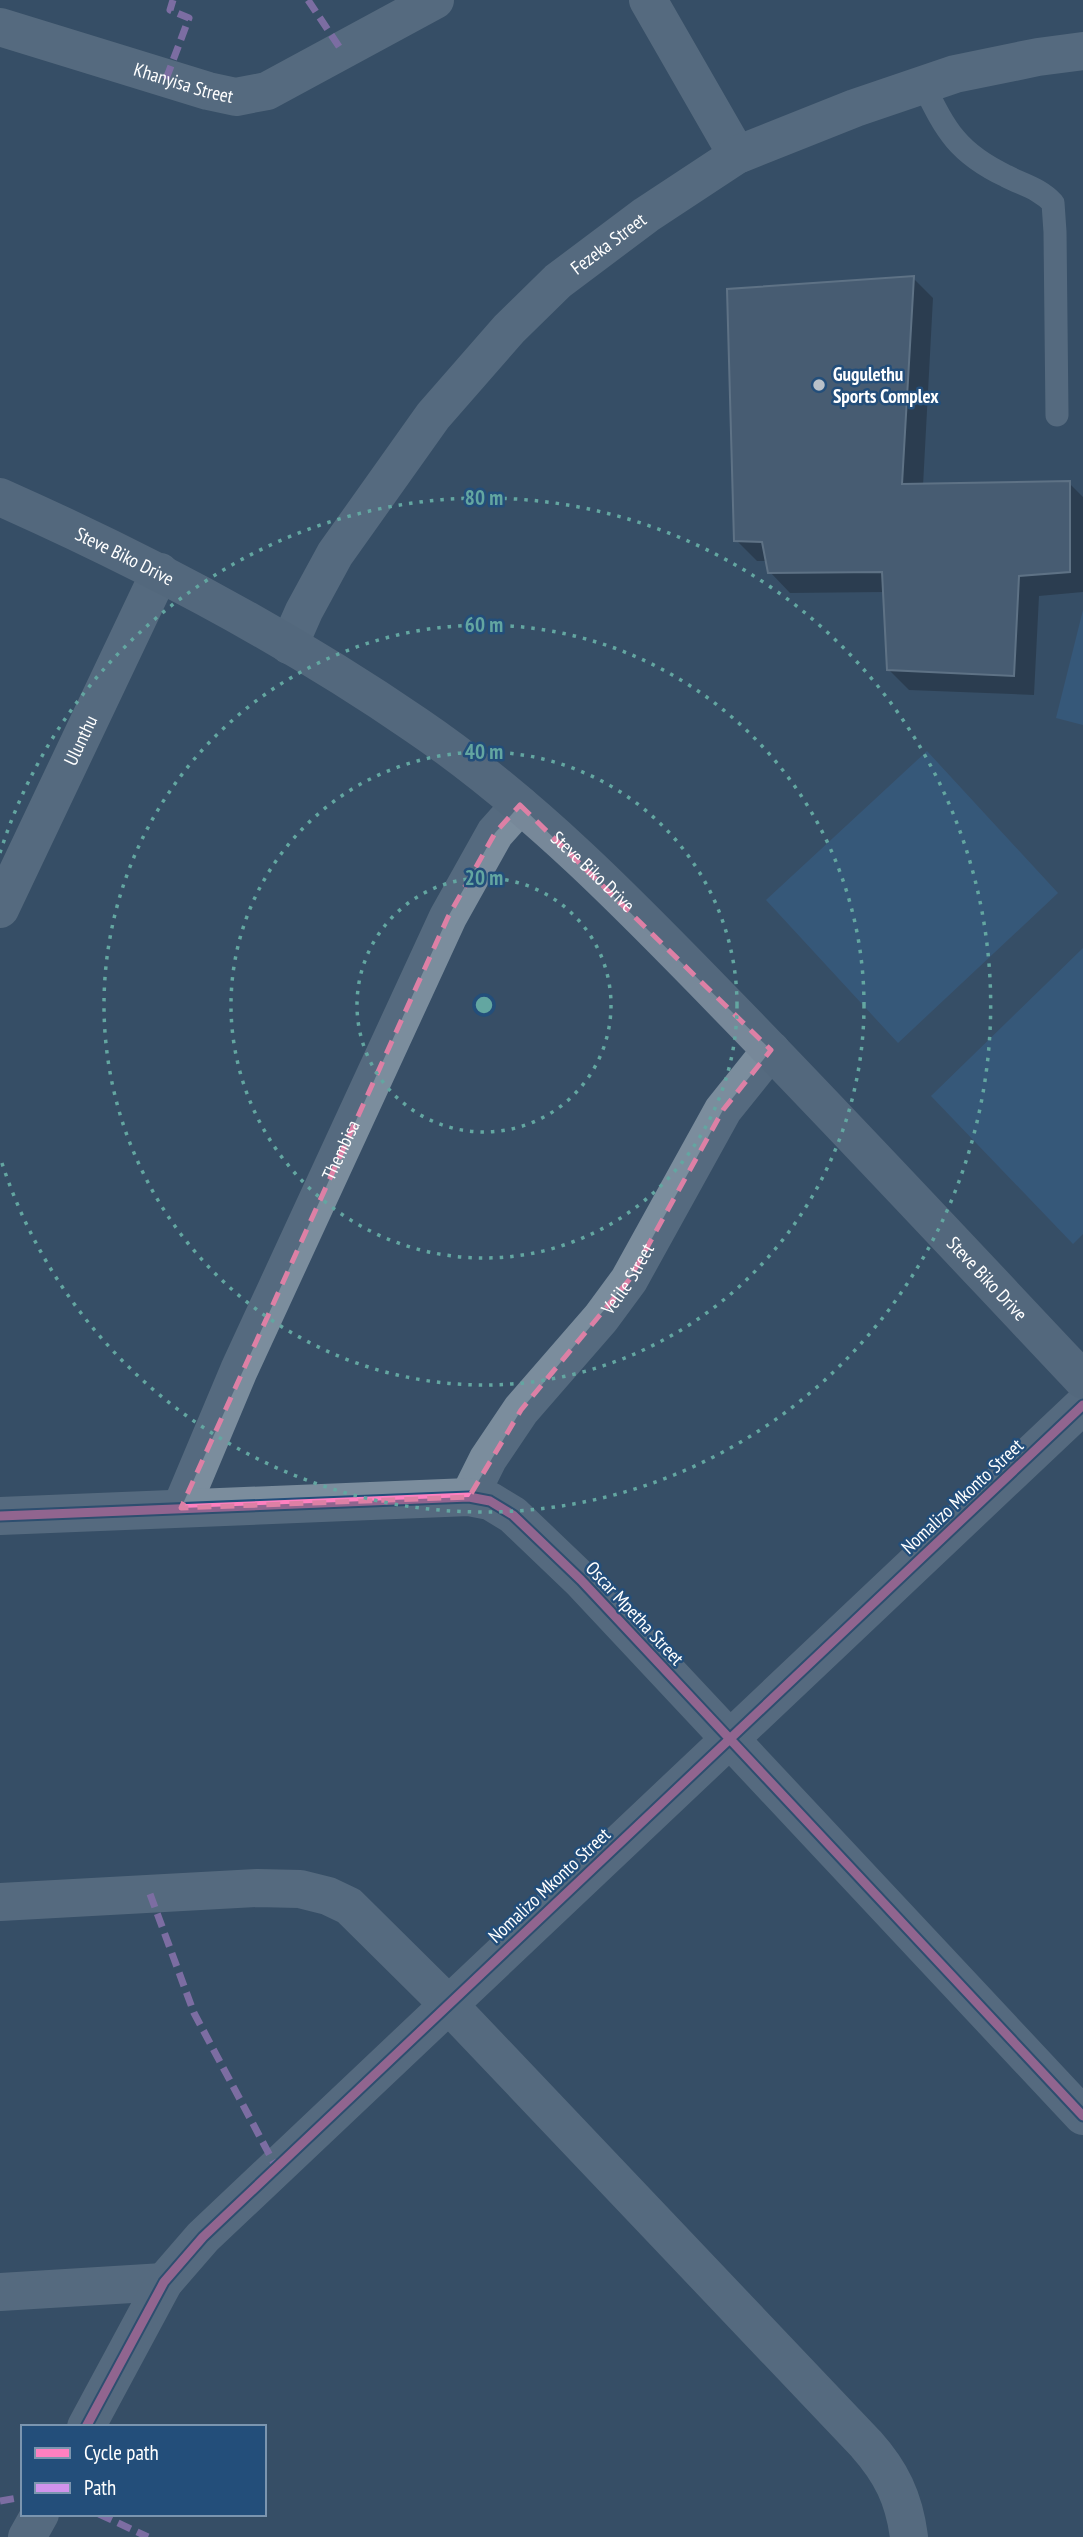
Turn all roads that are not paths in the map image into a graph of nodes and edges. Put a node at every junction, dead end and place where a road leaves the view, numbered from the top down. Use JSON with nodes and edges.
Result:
{"nodes":[{"id":1,"x":435,"y":0,"type":"edge"},
{"id":2,"x":648,"y":0,"type":"edge"},
{"id":3,"x":0,"y":27,"type":"edge"},
{"id":4,"x":1083,"y":51,"type":"edge"},
{"id":5,"x":924,"y":86,"type":"junction"},
{"id":6,"x":737,"y":155,"type":"junction"},
{"id":7,"x":1057,"y":415,"type":"dead end"},
{"id":8,"x":0,"y":497,"type":"edge"},
{"id":9,"x":160,"y":572,"type":"junction"},
{"id":10,"x":289,"y":645,"type":"junction"},
{"id":11,"x":520,"y":805,"type":"junction"},
{"id":12,"x":0,"y":909,"type":"edge"},
{"id":13,"x":771,"y":1050,"type":"junction"},
{"id":14,"x":1083,"y":1380,"type":"edge"},
{"id":15,"x":1083,"y":1405,"type":"edge"},
{"id":16,"x":469,"y":1497,"type":"junction"},
{"id":17,"x":181,"y":1508,"type":"junction"},
{"id":18,"x":0,"y":1516,"type":"edge"},
{"id":19,"x":730,"y":1739,"type":"junction"},
{"id":20,"x":0,"y":1902,"type":"edge"},
{"id":21,"x":448,"y":2004,"type":"junction"},
{"id":22,"x":1083,"y":2116,"type":"edge"},
{"id":23,"x":164,"y":2282,"type":"junction"},
{"id":24,"x":0,"y":2292,"type":"edge"},
{"id":25,"x":87,"y":2425,"type":"edge"},
{"id":26,"x":39,"y":2516,"type":"edge"},
{"id":27,"x":27,"y":2537,"type":"edge"},
{"id":28,"x":909,"y":2537,"type":"edge"}],
"edges":[{"from":1,"to":3,"type":"street","name":"Khanyisa Street"},
{"from":2,"to":6,"type":"street"},
{"from":4,"to":5,"type":"street","name":"Fezeka Street"},
{"from":5,"to":6,"type":"street","name":"Fezeka Street"},
{"from":5,"to":7,"type":"lane"},
{"from":6,"to":10,"type":"street","name":"Fezeka Street"},
{"from":8,"to":9,"type":"main road","name":"Steve Biko Drive"},
{"from":9,"to":10,"type":"main road","name":"Steve Biko Drive"},
{"from":9,"to":12,"type":"street","name":"Ulunthu"},
{"from":10,"to":11,"type":"main road","name":"Steve Biko Drive"},
{"from":11,"to":13,"type":"main road","name":"Steve Biko Drive"},
{"from":11,"to":17,"type":"street","name":"Thembisa"},
{"from":13,"to":14,"type":"main road","name":"Steve Biko Drive"},
{"from":13,"to":16,"type":"street","name":"Velile Street"},
{"from":15,"to":19,"type":"street","name":"Nomalizo Mkonto Street"},
{"from":16,"to":17,"type":"street","name":"Oscar Mpetha Street"},
{"from":16,"to":19,"type":"street","name":"Oscar Mpetha Street"},
{"from":17,"to":18,"type":"street","name":"Oscar Mpetha Street"},
{"from":19,"to":21,"type":"street","name":"Nomalizo Mkonto Street"},
{"from":19,"to":22,"type":"street","name":"Oscar Mpetha Street"},
{"from":20,"to":21,"type":"street"},
{"from":21,"to":23,"type":"street","name":"Nomalizo Mkonto Street"},
{"from":21,"to":28,"type":"street"},
{"from":23,"to":24,"type":"street"},
{"from":23,"to":25,"type":"street","name":"Nomalizo Mkonto Street"},
{"from":26,"to":27,"type":"street"}]}
